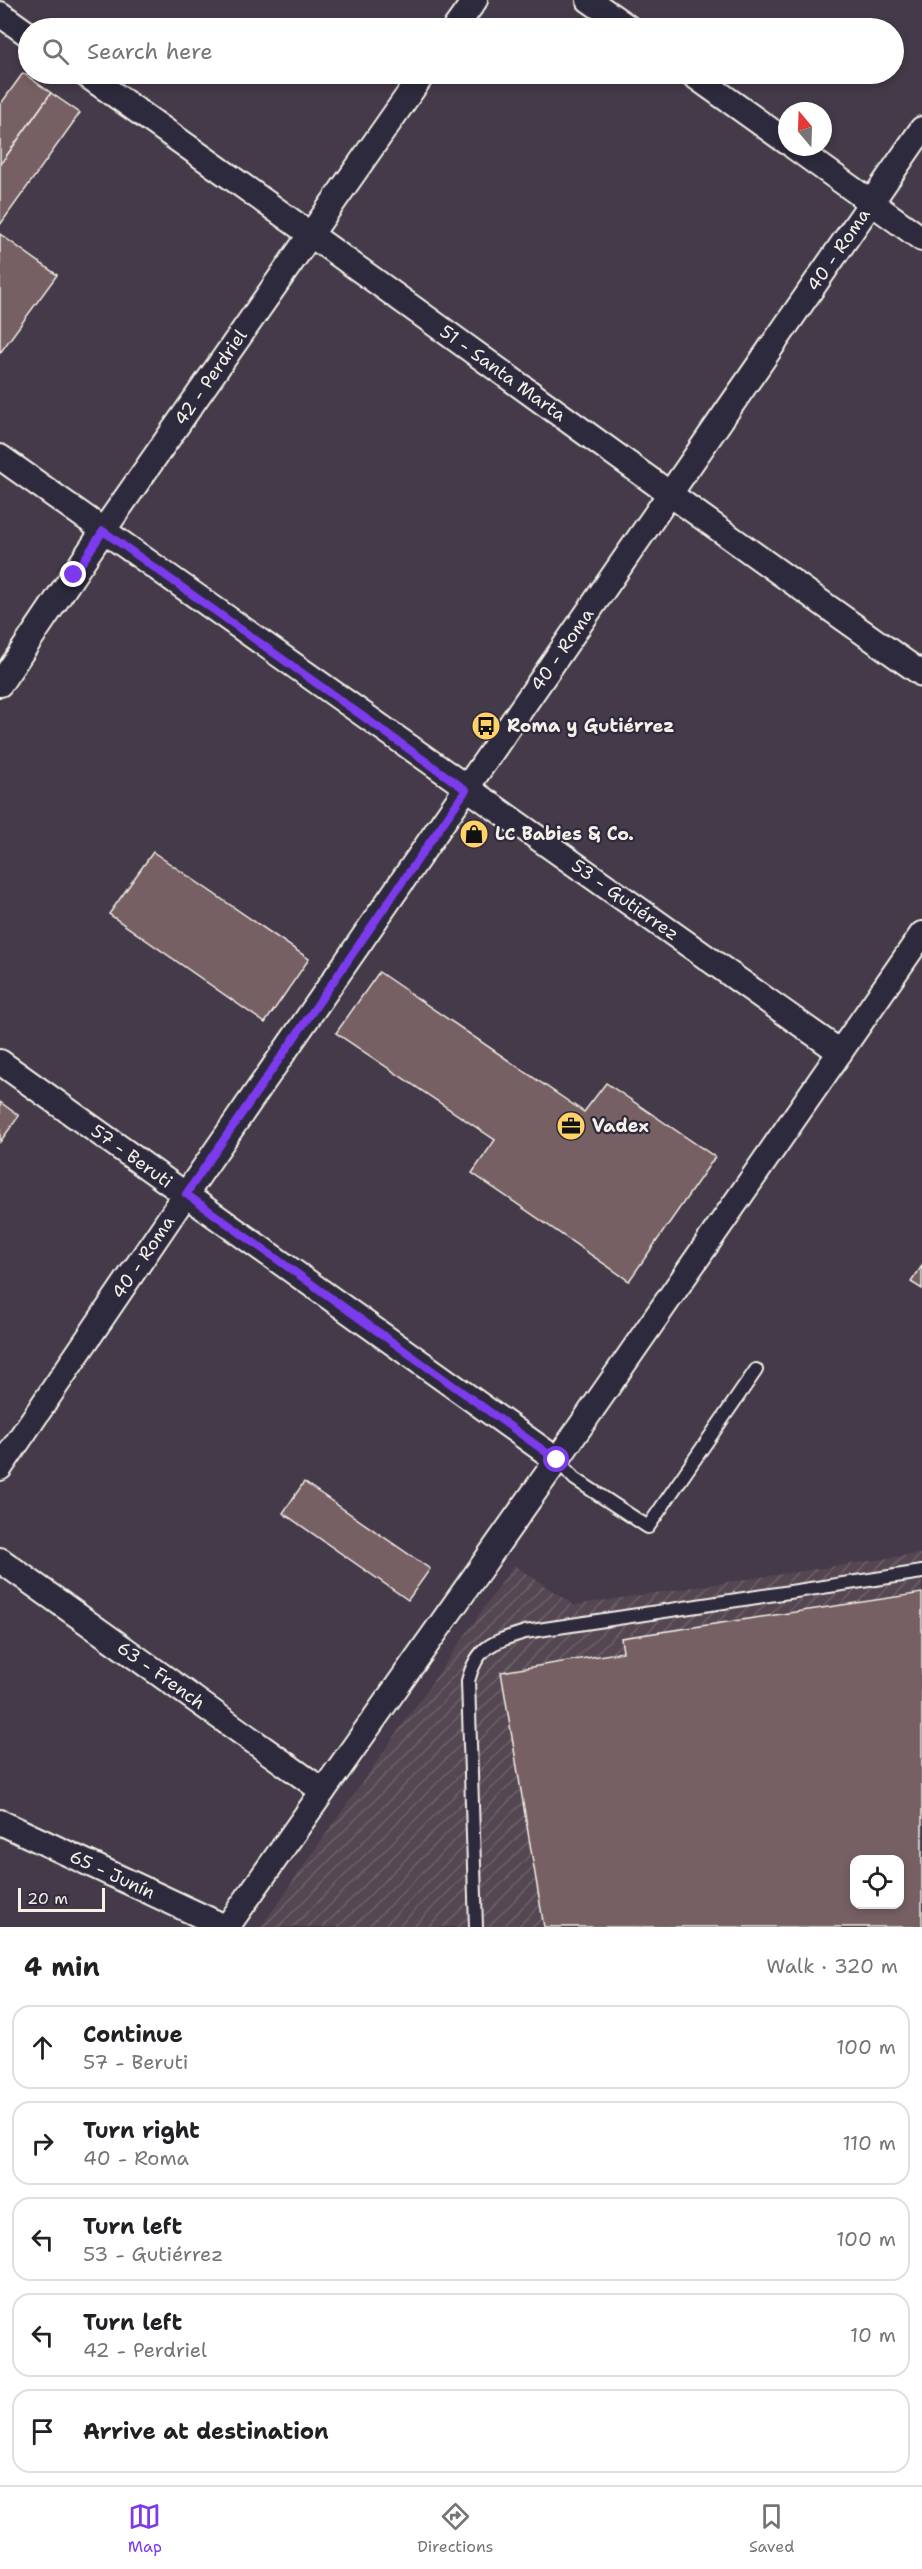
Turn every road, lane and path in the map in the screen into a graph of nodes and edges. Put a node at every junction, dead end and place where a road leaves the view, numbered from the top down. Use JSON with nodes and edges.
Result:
{"nodes":[{"id":1,"x":475,"y":0,"type":"edge"},
{"id":2,"x":590,"y":0,"type":"edge"},
{"id":3,"x":0,"y":14,"type":"edge"},
{"id":4,"x":462,"y":18,"type":"edge"},
{"id":5,"x":615,"y":18,"type":"edge"},
{"id":6,"x":18,"y":27,"type":"edge"},
{"id":7,"x":98,"y":84,"type":"edge"},
{"id":8,"x":416,"y":84,"type":"edge"},
{"id":9,"x":706,"y":84,"type":"edge"},
{"id":10,"x":922,"y":129,"type":"edge"},
{"id":11,"x":778,"y":136,"type":"edge"},
{"id":12,"x":807,"y":156,"type":"edge"},
{"id":13,"x":871,"y":202,"type":"junction"},
{"id":14,"x":312,"y":234,"type":"junction"},
{"id":15,"x":922,"y":239,"type":"edge"},
{"id":16,"x":0,"y":457,"type":"edge"},
{"id":17,"x":670,"y":496,"type":"junction"},
{"id":18,"x":103,"y":531,"type":"junction"},
{"id":19,"x":922,"y":674,"type":"edge"},
{"id":20,"x":0,"y":684,"type":"edge"},
{"id":21,"x":466,"y":790,"type":"junction"},
{"id":22,"x":922,"y":934,"type":"edge"},
{"id":23,"x":840,"y":1052,"type":"junction"},
{"id":24,"x":0,"y":1062,"type":"edge"},
{"id":25,"x":186,"y":1194,"type":"junction"},
{"id":26,"x":756,"y":1370,"type":"dead end"},
{"id":27,"x":557,"y":1460,"type":"junction"},
{"id":28,"x":0,"y":1468,"type":"edge"},
{"id":29,"x":0,"y":1560,"type":"edge"},
{"id":30,"x":922,"y":1572,"type":"edge"},
{"id":31,"x":322,"y":1791,"type":"junction"},
{"id":32,"x":0,"y":1822,"type":"edge"},
{"id":33,"x":226,"y":1927,"type":"edge"},
{"id":34,"x":476,"y":1927,"type":"edge"}],
"edges":[{"from":1,"to":4,"type":"street"},
{"from":2,"to":5,"type":"street"},
{"from":3,"to":6,"type":"street"},
{"from":7,"to":14,"type":"street","name":"51 - Santa Marta"},
{"from":8,"to":14,"type":"street","name":"42 - Perdriel"},
{"from":9,"to":11,"type":"street"},
{"from":10,"to":13,"type":"street","name":"40 - Roma"},
{"from":12,"to":13,"type":"street"},
{"from":13,"to":15,"type":"street"},
{"from":13,"to":17,"type":"street","name":"40 - Roma"},
{"from":14,"to":17,"type":"street","name":"51 - Santa Marta"},
{"from":14,"to":18,"type":"street","name":"42 - Perdriel"},
{"from":16,"to":18,"type":"street","name":"53 - Gutiérrez"},
{"from":17,"to":19,"type":"street","name":"51 - Santa Marta"},
{"from":17,"to":21,"type":"street","name":"40 - Roma"},
{"from":18,"to":20,"type":"street","name":"42 - Perdriel"},
{"from":18,"to":21,"type":"street","name":"53 - Gutiérrez"},
{"from":21,"to":23,"type":"street","name":"53 - Gutiérrez"},
{"from":21,"to":25,"type":"street","name":"40 - Roma"},
{"from":22,"to":23,"type":"street"},
{"from":23,"to":27,"type":"street"},
{"from":24,"to":25,"type":"street","name":"57 - Beruti"},
{"from":25,"to":27,"type":"street","name":"57 - Beruti"},
{"from":25,"to":28,"type":"street","name":"40 - Roma"},
{"from":26,"to":27,"type":"lane"},
{"from":27,"to":31,"type":"street"},
{"from":29,"to":31,"type":"street","name":"63 - French"},
{"from":30,"to":34,"type":"lane"},
{"from":31,"to":33,"type":"street"},
{"from":32,"to":33,"type":"street","name":"65 - Junín"}]}
